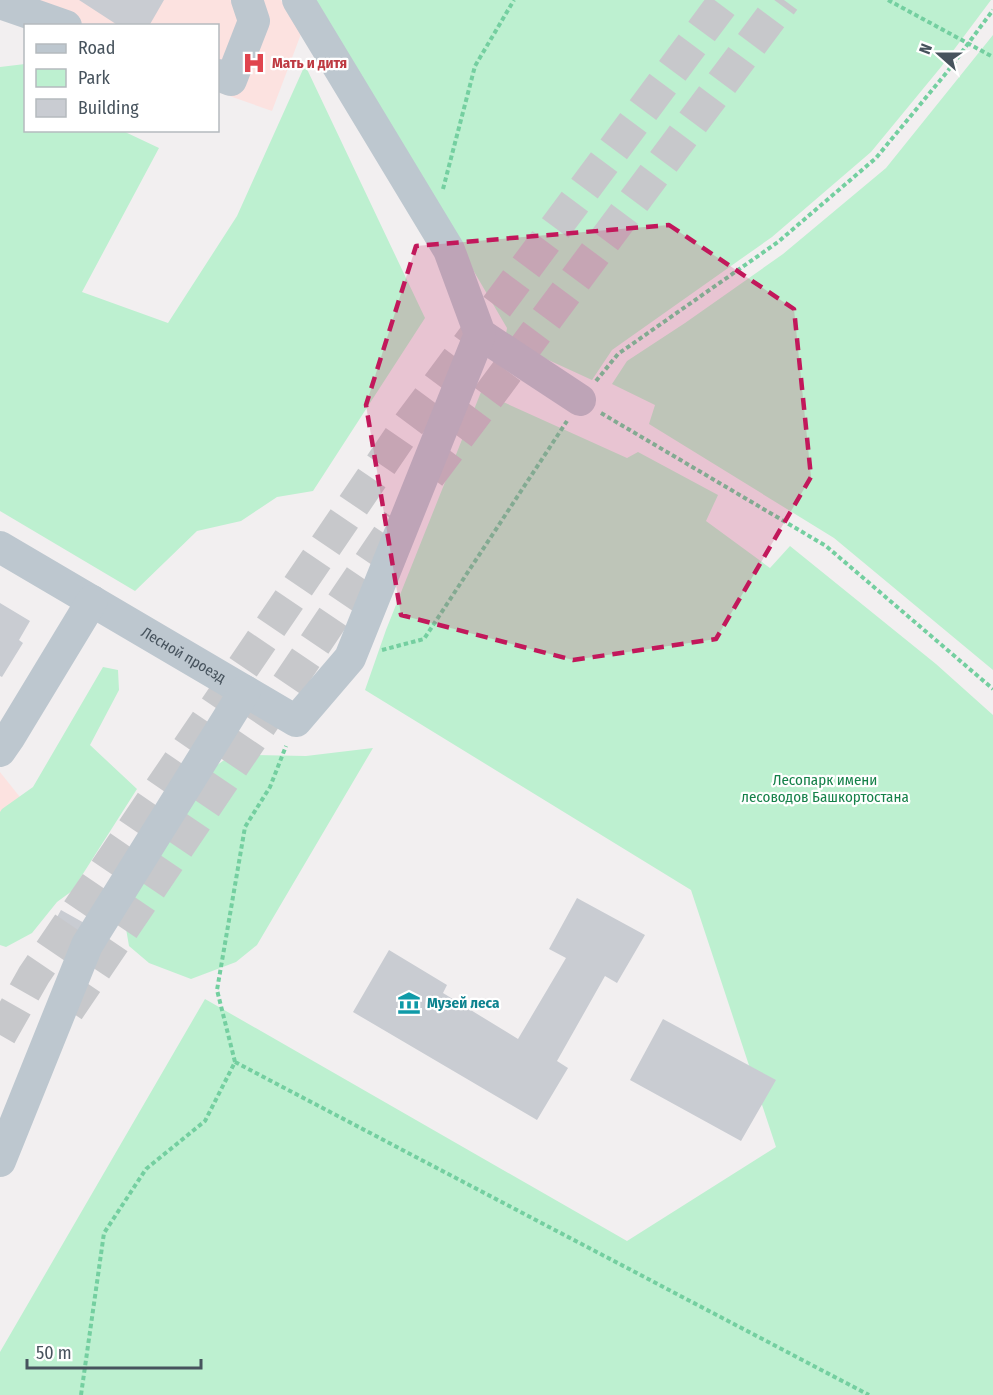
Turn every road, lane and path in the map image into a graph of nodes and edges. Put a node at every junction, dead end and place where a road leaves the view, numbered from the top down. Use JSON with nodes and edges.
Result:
{"nodes":[{"id":1,"x":247,"y":0,"type":"edge"},
{"id":2,"x":298,"y":0,"type":"edge"},
{"id":3,"x":514,"y":0,"type":"edge"},
{"id":4,"x":888,"y":0,"type":"edge"},
{"id":5,"x":0,"y":3,"type":"edge"},
{"id":6,"x":993,"y":10,"type":"edge"},
{"id":7,"x":60,"y":24,"type":"edge"},
{"id":8,"x":968,"y":44,"type":"junction"},
{"id":9,"x":993,"y":57,"type":"edge"},
{"id":10,"x":219,"y":75,"type":"edge"},
{"id":11,"x":434,"y":224,"type":"junction"},
{"id":12,"x":480,"y":334,"type":"junction"},
{"id":13,"x":580,"y":400,"type":"junction"},
{"id":14,"x":0,"y":547,"type":"edge"},
{"id":15,"x":92,"y":601,"type":"junction"},
{"id":16,"x":350,"y":658,"type":"junction"},
{"id":17,"x":993,"y":689,"type":"edge"},
{"id":18,"x":245,"y":691,"type":"junction"},
{"id":19,"x":296,"y":721,"type":"junction"},
{"id":20,"x":0,"y":749,"type":"edge"},
{"id":21,"x":235,"y":1062,"type":"junction"},
{"id":22,"x":0,"y":1161,"type":"edge"},
{"id":23,"x":81,"y":1395,"type":"edge"},
{"id":24,"x":869,"y":1395,"type":"edge"}],
"edges":[{"from":1,"to":10,"type":"street"},
{"from":2,"to":11,"type":"street"},
{"from":3,"to":11,"type":"path"},
{"from":4,"to":8,"type":"path"},
{"from":5,"to":7,"type":"street"},
{"from":6,"to":8,"type":"path"},
{"from":8,"to":9,"type":"path"},
{"from":8,"to":13,"type":"path"},
{"from":11,"to":12,"type":"street"},
{"from":12,"to":13,"type":"street"},
{"from":12,"to":16,"type":"street"},
{"from":13,"to":16,"type":"path"},
{"from":13,"to":17,"type":"path"},
{"from":14,"to":15,"type":"street","name":"Лесной проезд"},
{"from":15,"to":18,"type":"street","name":"Лесной проезд"},
{"from":15,"to":20,"type":"street"},
{"from":16,"to":19,"type":"street"},
{"from":18,"to":19,"type":"street","name":"Лесной проезд"},
{"from":18,"to":22,"type":"street"},
{"from":19,"to":21,"type":"path"},
{"from":21,"to":23,"type":"path"},
{"from":21,"to":24,"type":"path"}]}
